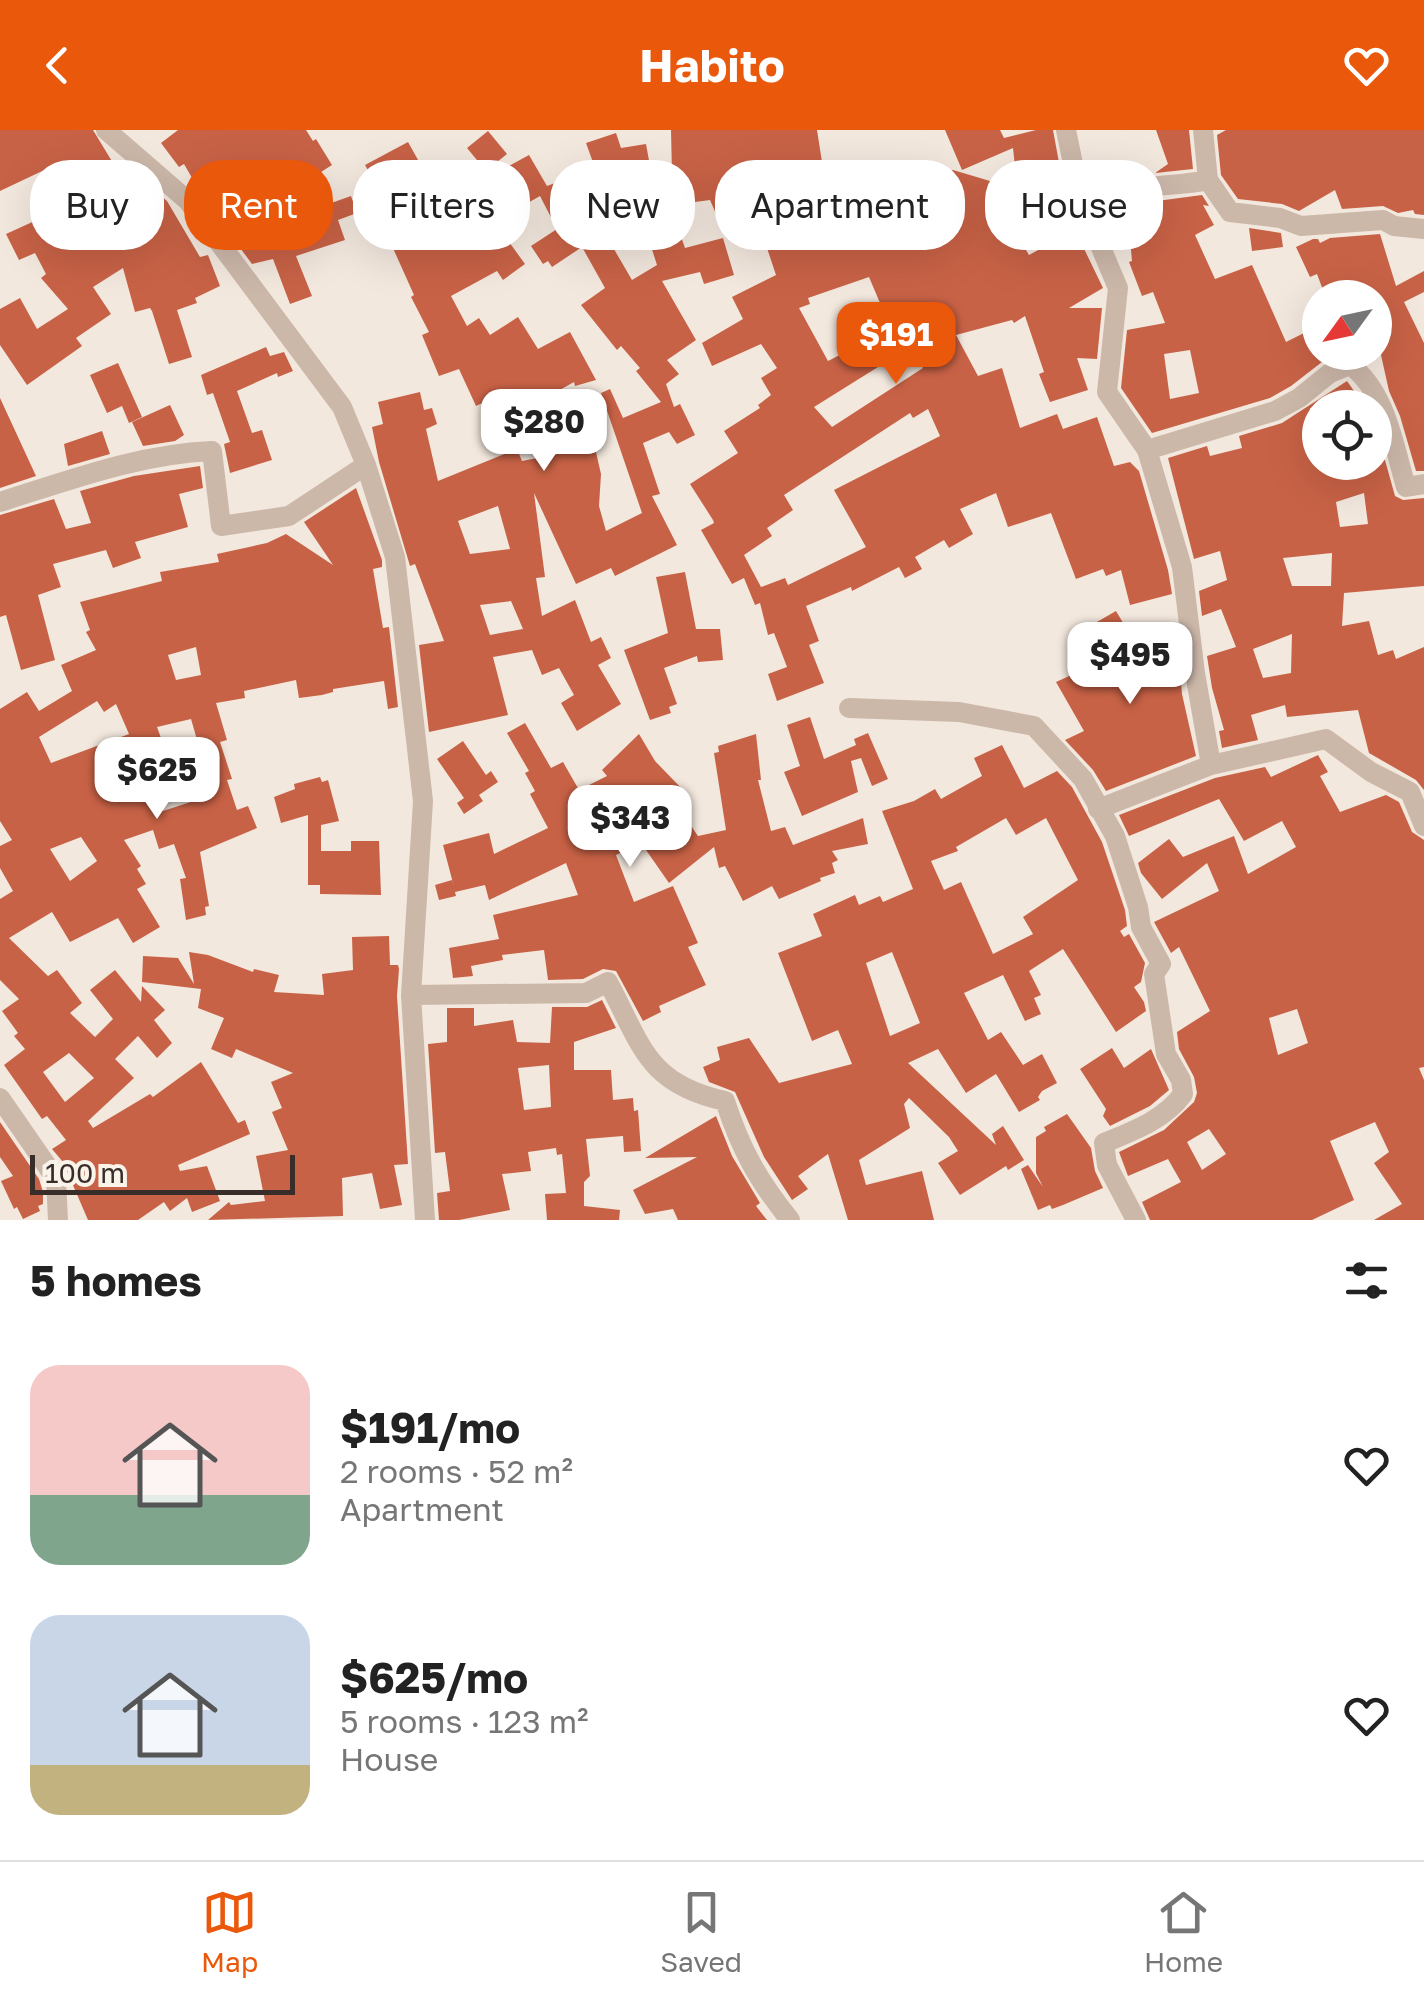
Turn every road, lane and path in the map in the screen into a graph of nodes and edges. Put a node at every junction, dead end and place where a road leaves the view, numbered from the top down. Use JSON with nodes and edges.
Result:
{"nodes":[{"id":1,"x":106,"y":130,"type":"edge"},
{"id":2,"x":1066,"y":130,"type":"edge"},
{"id":3,"x":1203,"y":130,"type":"edge"},
{"id":4,"x":1072,"y":160,"type":"edge"},
{"id":5,"x":1208,"y":180,"type":"junction"},
{"id":6,"x":1163,"y":187,"type":"edge"},
{"id":7,"x":1424,"y":229,"type":"edge"},
{"id":8,"x":1102,"y":250,"type":"edge"},
{"id":9,"x":1147,"y":450,"type":"junction"},
{"id":10,"x":366,"y":465,"type":"junction"},
{"id":11,"x":1424,"y":484,"type":"edge"},
{"id":12,"x":0,"y":502,"type":"edge"},
{"id":13,"x":850,"y":708,"type":"dead end"},
{"id":14,"x":1211,"y":766,"type":"junction"},
{"id":15,"x":1098,"y":809,"type":"junction"},
{"id":16,"x":1424,"y":826,"type":"edge"},
{"id":17,"x":411,"y":994,"type":"junction"},
{"id":18,"x":0,"y":1098,"type":"edge"},
{"id":19,"x":58,"y":1220,"type":"edge"},
{"id":20,"x":425,"y":1220,"type":"edge"},
{"id":21,"x":790,"y":1220,"type":"edge"},
{"id":22,"x":1136,"y":1220,"type":"edge"}],
"edges":[{"from":1,"to":10,"type":"street"},
{"from":2,"to":4,"type":"street"},
{"from":3,"to":5,"type":"street"},
{"from":5,"to":6,"type":"street"},
{"from":5,"to":7,"type":"street"},
{"from":8,"to":9,"type":"street"},
{"from":9,"to":11,"type":"street"},
{"from":9,"to":14,"type":"street"},
{"from":10,"to":12,"type":"street"},
{"from":10,"to":17,"type":"street"},
{"from":13,"to":15,"type":"street"},
{"from":14,"to":15,"type":"street"},
{"from":14,"to":16,"type":"street"},
{"from":15,"to":22,"type":"street"},
{"from":17,"to":20,"type":"street"},
{"from":17,"to":21,"type":"street"},
{"from":18,"to":19,"type":"street"}]}
